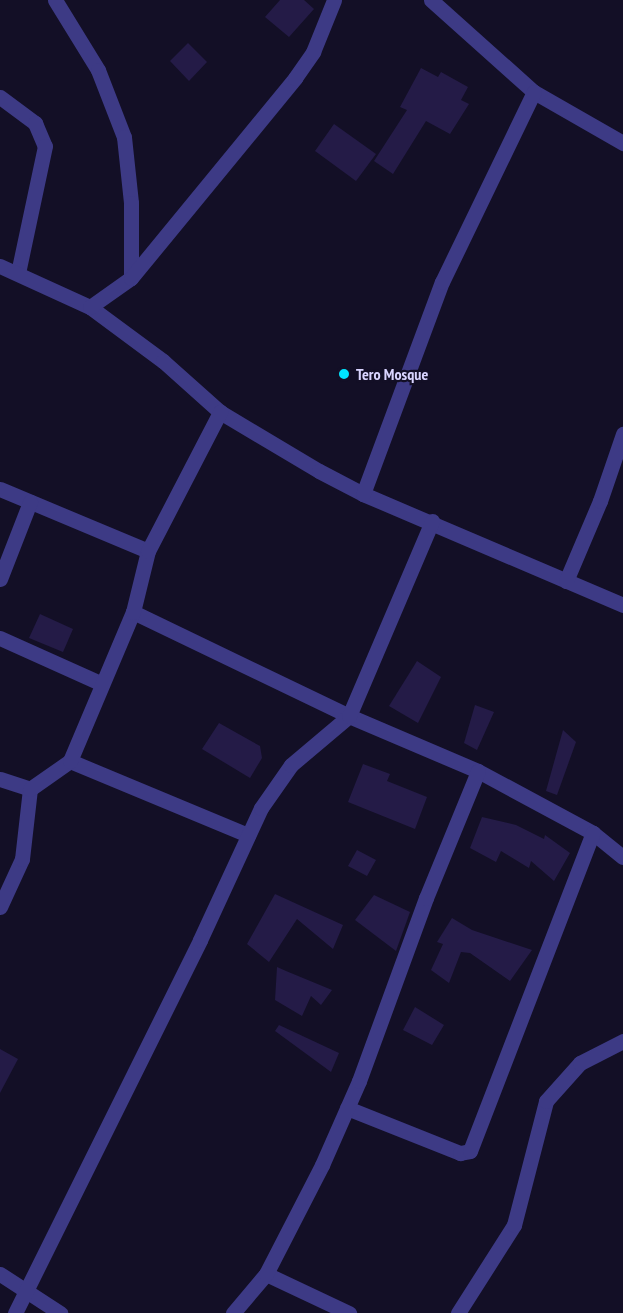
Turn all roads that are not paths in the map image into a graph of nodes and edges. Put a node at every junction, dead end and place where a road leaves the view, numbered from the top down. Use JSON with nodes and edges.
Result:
{"nodes":[{"id":1,"x":56,"y":0,"type":"edge"},
{"id":2,"x":334,"y":0,"type":"edge"},
{"id":3,"x":431,"y":0,"type":"edge"},
{"id":4,"x":534,"y":92,"type":"junction"},
{"id":5,"x":0,"y":97,"type":"edge"},
{"id":6,"x":623,"y":143,"type":"edge"},
{"id":7,"x":0,"y":266,"type":"edge"},
{"id":8,"x":18,"y":273,"type":"junction"},
{"id":9,"x":130,"y":278,"type":"junction"},
{"id":10,"x":90,"y":307,"type":"junction"},
{"id":11,"x":220,"y":412,"type":"junction"},
{"id":12,"x":623,"y":434,"type":"edge"},
{"id":13,"x":0,"y":489,"type":"edge"},
{"id":14,"x":363,"y":494,"type":"junction"},
{"id":15,"x":30,"y":502,"type":"junction"},
{"id":16,"x":432,"y":521,"type":"junction"},
{"id":17,"x":148,"y":551,"type":"junction"},
{"id":18,"x":0,"y":579,"type":"edge"},
{"id":19,"x":566,"y":581,"type":"junction"},
{"id":20,"x":623,"y":605,"type":"edge"},
{"id":21,"x":133,"y":612,"type":"junction"},
{"id":22,"x":0,"y":638,"type":"edge"},
{"id":23,"x":100,"y":684,"type":"junction"},
{"id":24,"x":349,"y":716,"type":"junction"},
{"id":25,"x":70,"y":761,"type":"junction"},
{"id":26,"x":478,"y":771,"type":"junction"},
{"id":27,"x":0,"y":779,"type":"edge"},
{"id":28,"x":30,"y":789,"type":"junction"},
{"id":29,"x":593,"y":833,"type":"junction"},
{"id":30,"x":248,"y":834,"type":"junction"},
{"id":31,"x":623,"y":857,"type":"edge"},
{"id":32,"x":0,"y":907,"type":"edge"},
{"id":33,"x":623,"y":1041,"type":"edge"},
{"id":34,"x":347,"y":1108,"type":"junction"},
{"id":35,"x":0,"y":1274,"type":"edge"},
{"id":36,"x":266,"y":1274,"type":"junction"},
{"id":37,"x":28,"y":1289,"type":"junction"},
{"id":38,"x":15,"y":1313,"type":"edge"},
{"id":39,"x":60,"y":1313,"type":"edge"},
{"id":40,"x":233,"y":1313,"type":"edge"},
{"id":41,"x":349,"y":1313,"type":"edge"},
{"id":42,"x":458,"y":1313,"type":"edge"}],
"edges":[{"from":1,"to":9,"type":"street"},
{"from":2,"to":9,"type":"street"},
{"from":3,"to":4,"type":"street"},
{"from":4,"to":6,"type":"street"},
{"from":4,"to":14,"type":"street"},
{"from":5,"to":8,"type":"street"},
{"from":7,"to":8,"type":"street"},
{"from":8,"to":10,"type":"street"},
{"from":9,"to":10,"type":"street"},
{"from":10,"to":11,"type":"street"},
{"from":11,"to":14,"type":"street"},
{"from":11,"to":17,"type":"street"},
{"from":12,"to":19,"type":"street"},
{"from":13,"to":15,"type":"street"},
{"from":14,"to":16,"type":"street"},
{"from":15,"to":17,"type":"street"},
{"from":15,"to":18,"type":"street"},
{"from":16,"to":19,"type":"street"},
{"from":16,"to":24,"type":"street"},
{"from":17,"to":21,"type":"street"},
{"from":19,"to":20,"type":"street"},
{"from":21,"to":23,"type":"street"},
{"from":21,"to":24,"type":"street"},
{"from":22,"to":23,"type":"street"},
{"from":23,"to":25,"type":"street"},
{"from":24,"to":26,"type":"street"},
{"from":24,"to":30,"type":"street"},
{"from":25,"to":28,"type":"street"},
{"from":25,"to":30,"type":"street"},
{"from":26,"to":29,"type":"street"},
{"from":26,"to":34,"type":"street"},
{"from":27,"to":28,"type":"street"},
{"from":28,"to":32,"type":"street"},
{"from":29,"to":31,"type":"street"},
{"from":29,"to":34,"type":"street"},
{"from":30,"to":37,"type":"street"},
{"from":33,"to":42,"type":"street"},
{"from":34,"to":36,"type":"street"},
{"from":35,"to":37,"type":"street"},
{"from":36,"to":40,"type":"street"},
{"from":36,"to":41,"type":"street"},
{"from":37,"to":38,"type":"street"},
{"from":37,"to":39,"type":"street"}]}
